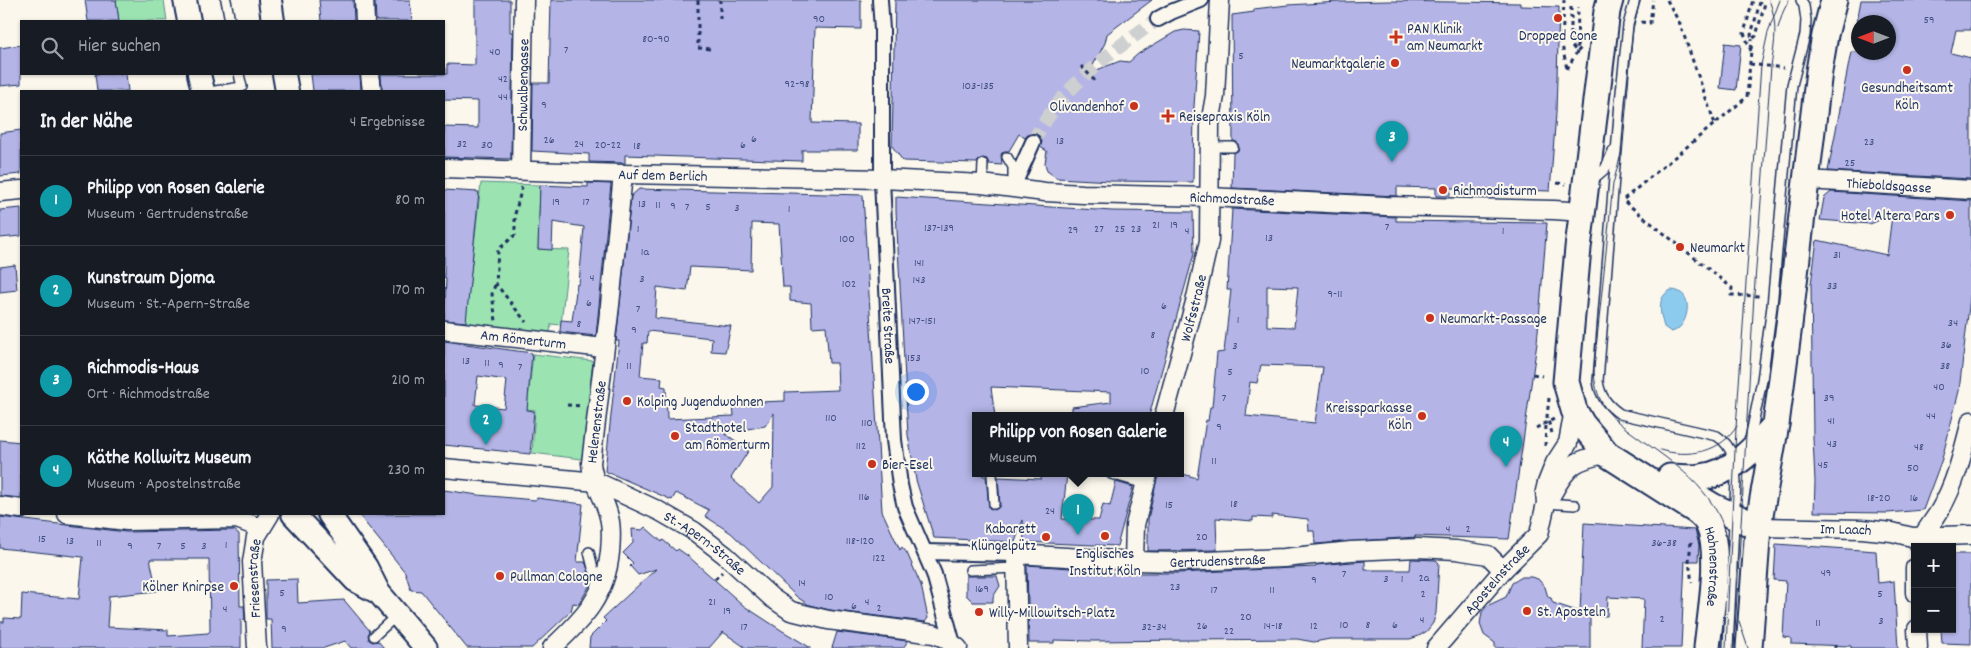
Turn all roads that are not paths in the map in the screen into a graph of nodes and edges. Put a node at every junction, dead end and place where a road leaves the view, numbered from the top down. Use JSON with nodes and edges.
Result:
{"nodes":[{"id":1,"x":184,"y":0,"type":"edge"},
{"id":2,"x":226,"y":0,"type":"edge"},
{"id":3,"x":270,"y":0,"type":"edge"},
{"id":4,"x":364,"y":0,"type":"edge"},
{"id":5,"x":524,"y":0,"type":"edge"},
{"id":6,"x":880,"y":0,"type":"edge"},
{"id":7,"x":1201,"y":0,"type":"edge"},
{"id":8,"x":1220,"y":0,"type":"edge"},
{"id":9,"x":1610,"y":0,"type":"edge"},
{"id":10,"x":1635,"y":0,"type":"edge"},
{"id":11,"x":1801,"y":0,"type":"edge"},
{"id":12,"x":1820,"y":0,"type":"edge"},
{"id":13,"x":1834,"y":0,"type":"edge"},
{"id":14,"x":1158,"y":19,"type":"tunnel mouth"},
{"id":15,"x":189,"y":20,"type":"edge"},
{"id":16,"x":230,"y":20,"type":"edge"},
{"id":17,"x":273,"y":20,"type":"edge"},
{"id":18,"x":366,"y":20,"type":"edge"},
{"id":19,"x":1824,"y":35,"type":"junction"},
{"id":20,"x":199,"y":75,"type":"edge"},
{"id":21,"x":239,"y":75,"type":"edge"},
{"id":22,"x":284,"y":75,"type":"edge"},
{"id":23,"x":370,"y":75,"type":"edge"},
{"id":24,"x":203,"y":90,"type":"edge"},
{"id":25,"x":222,"y":90,"type":"edge"},
{"id":26,"x":287,"y":90,"type":"edge"},
{"id":27,"x":372,"y":90,"type":"edge"},
{"id":28,"x":1617,"y":132,"type":"junction"},
{"id":29,"x":1033,"y":142,"type":"tunnel mouth"},
{"id":30,"x":1209,"y":147,"type":"junction"},
{"id":31,"x":1233,"y":148,"type":"dead end"},
{"id":32,"x":1007,"y":157,"type":"dead end"},
{"id":33,"x":983,"y":164,"type":"dead end"},
{"id":34,"x":445,"y":168,"type":"edge"},
{"id":35,"x":521,"y":170,"type":"junction"},
{"id":36,"x":623,"y":174,"type":"junction"},
{"id":37,"x":882,"y":179,"type":"junction"},
{"id":38,"x":1806,"y":180,"type":"junction"},
{"id":39,"x":982,"y":184,"type":"junction"},
{"id":40,"x":1586,"y":185,"type":"junction"},
{"id":41,"x":1013,"y":187,"type":"junction"},
{"id":42,"x":20,"y":190,"type":"edge"},
{"id":43,"x":1971,"y":190,"type":"edge"},
{"id":44,"x":0,"y":192,"type":"edge"},
{"id":45,"x":1209,"y":197,"type":"junction"},
{"id":46,"x":1583,"y":212,"type":"junction"},
{"id":47,"x":445,"y":330,"type":"edge"},
{"id":48,"x":604,"y":348,"type":"junction"},
{"id":49,"x":1574,"y":410,"type":"junction"},
{"id":50,"x":1165,"y":412,"type":"edge"},
{"id":51,"x":1776,"y":424,"type":"junction"},
{"id":52,"x":1971,"y":424,"type":"edge"},
{"id":53,"x":1588,"y":431,"type":"junction"},
{"id":54,"x":1607,"y":454,"type":"junction"},
{"id":55,"x":1740,"y":459,"type":"junction"},
{"id":56,"x":1965,"y":466,"type":"edge"},
{"id":57,"x":445,"y":468,"type":"edge"},
{"id":58,"x":992,"y":477,"type":"edge"},
{"id":59,"x":1132,"y":477,"type":"edge"},
{"id":60,"x":1670,"y":477,"type":"junction"},
{"id":61,"x":1146,"y":479,"type":"edge"},
{"id":62,"x":597,"y":482,"type":"junction"},
{"id":63,"x":1546,"y":503,"type":"junction"},
{"id":64,"x":994,"y":504,"type":"dead end"},
{"id":65,"x":1575,"y":505,"type":"dead end"},
{"id":66,"x":0,"y":506,"type":"edge"},
{"id":67,"x":20,"y":509,"type":"edge"},
{"id":68,"x":76,"y":515,"type":"edge"},
{"id":69,"x":294,"y":515,"type":"edge"},
{"id":70,"x":330,"y":515,"type":"edge"},
{"id":71,"x":265,"y":521,"type":"edge"},
{"id":72,"x":1744,"y":521,"type":"junction"},
{"id":73,"x":1971,"y":535,"type":"edge"},
{"id":74,"x":1920,"y":542,"type":"edge"},
{"id":75,"x":590,"y":552,"type":"dead end"},
{"id":76,"x":925,"y":552,"type":"junction"},
{"id":77,"x":1134,"y":553,"type":"junction"},
{"id":78,"x":1016,"y":561,"type":"junction"},
{"id":79,"x":970,"y":570,"type":"dead end"},
{"id":80,"x":1503,"y":570,"type":"junction"},
{"id":81,"x":603,"y":586,"type":"junction"},
{"id":82,"x":378,"y":593,"type":"junction"},
{"id":83,"x":398,"y":615,"type":"junction"},
{"id":84,"x":1917,"y":633,"type":"edge"},
{"id":85,"x":374,"y":636,"type":"dead end"},
{"id":86,"x":955,"y":647,"type":"edge"},
{"id":87,"x":257,"y":648,"type":"edge"},
{"id":88,"x":426,"y":648,"type":"edge"},
{"id":89,"x":552,"y":648,"type":"edge"},
{"id":90,"x":1018,"y":648,"type":"edge"},
{"id":91,"x":1436,"y":648,"type":"edge"},
{"id":92,"x":1707,"y":648,"type":"edge"},
{"id":93,"x":1728,"y":648,"type":"edge"},
{"id":94,"x":1733,"y":648,"type":"edge"},
{"id":95,"x":1749,"y":648,"type":"edge"},
{"id":96,"x":1918,"y":648,"type":"edge"}],
"edges":[{"from":1,"to":15,"type":"street"},
{"from":2,"to":16,"type":"lane"},
{"from":3,"to":17,"type":"street"},
{"from":4,"to":18,"type":"street"},
{"from":5,"to":35,"type":"street","name":"Schwalbengasse"},
{"from":6,"to":37,"type":"street","name":"Breite Straße"},
{"from":7,"to":14,"type":"street"},
{"from":8,"to":30,"type":"street","name":"Wolfsstraße"},
{"from":9,"to":40,"type":"main road"},
{"from":10,"to":28,"type":"lane"},
{"from":11,"to":55,"type":"lane"},
{"from":12,"to":19,"type":"main road"},
{"from":13,"to":19,"type":"main road"},
{"from":19,"to":38,"type":"main road"},
{"from":20,"to":24,"type":"street"},
{"from":21,"to":25,"type":"lane"},
{"from":22,"to":26,"type":"street"},
{"from":23,"to":27,"type":"street"},
{"from":28,"to":40,"type":"lane"},
{"from":28,"to":55,"type":"lane"},
{"from":29,"to":41,"type":"street"},
{"from":30,"to":31,"type":"lane"},
{"from":30,"to":45,"type":"street","name":"Wolfsstraße"},
{"from":32,"to":41,"type":"lane"},
{"from":33,"to":39,"type":"lane"},
{"from":34,"to":35,"type":"street","name":"Auf dem Berlich"},
{"from":35,"to":36,"type":"street","name":"Auf dem Berlich"},
{"from":36,"to":37,"type":"street","name":"Auf dem Berlich"},
{"from":36,"to":48,"type":"street","name":"Helenenstraße"},
{"from":37,"to":39,"type":"street","name":"Richmodstraße"},
{"from":37,"to":76,"type":"street","name":"Breite Straße"},
{"from":38,"to":43,"type":"street","name":"Thieboldsgasse"},
{"from":38,"to":51,"type":"main road"},
{"from":39,"to":41,"type":"street","name":"Richmodstraße"},
{"from":40,"to":46,"type":"main road"},
{"from":41,"to":45,"type":"street","name":"Richmodstraße"},
{"from":42,"to":44,"type":"street"},
{"from":45,"to":46,"type":"street","name":"Richmodstraße"},
{"from":45,"to":50,"type":"street","name":"Wolfsstraße"},
{"from":46,"to":49,"type":"main road"},
{"from":47,"to":48,"type":"street","name":"Am Römerturm"},
{"from":48,"to":62,"type":"street","name":"Helenenstraße"},
{"from":49,"to":53,"type":"main road"},
{"from":49,"to":63,"type":"street","name":"Apostelnstraße"},
{"from":51,"to":55,"type":"main road"},
{"from":51,"to":72,"type":"main road"},
{"from":52,"to":56,"type":"street"},
{"from":53,"to":54,"type":"main road"},
{"from":53,"to":60,"type":"main road"},
{"from":54,"to":63,"type":"street","name":"Apostelnstraße"},
{"from":54,"to":92,"type":"main road","name":"Hahnenstraße"},
{"from":55,"to":60,"type":"main road"},
{"from":55,"to":72,"type":"lane"},
{"from":55,"to":72,"type":"lane"},
{"from":56,"to":74,"type":"street"},
{"from":57,"to":62,"type":"street","name":"St.-Apern-Straße"},
{"from":58,"to":64,"type":"lane"},
{"from":59,"to":61,"type":"lane"},
{"from":60,"to":72,"type":"main road"},
{"from":61,"to":77,"type":"street"},
{"from":62,"to":81,"type":"street","name":"Helenenstraße"},
{"from":62,"to":86,"type":"street","name":"St.-Apern-Straße"},
{"from":63,"to":65,"type":"lane"},
{"from":63,"to":80,"type":"street","name":"Apostelnstraße"},
{"from":66,"to":67,"type":"street"},
{"from":68,"to":71,"type":"street"},
{"from":69,"to":82,"type":"street"},
{"from":70,"to":82,"type":"street"},
{"from":71,"to":87,"type":"street","name":"Friesenstraße"},
{"from":72,"to":74,"type":"street","name":"Im Laach"},
{"from":72,"to":93,"type":"lane"},
{"from":72,"to":94,"type":"lane"},
{"from":72,"to":95,"type":"main road"},
{"from":73,"to":74,"type":"street","name":"Im Laach"},
{"from":75,"to":81,"type":"lane"},
{"from":76,"to":78,"type":"street","name":"Gertrudenstraße"},
{"from":76,"to":86,"type":"street","name":"Breite Straße"},
{"from":77,"to":78,"type":"street","name":"Gertrudenstraße"},
{"from":77,"to":80,"type":"street","name":"Gertrudenstraße"},
{"from":78,"to":79,"type":"lane"},
{"from":78,"to":90,"type":"street"},
{"from":80,"to":91,"type":"street","name":"Apostelnstraße"},
{"from":81,"to":89,"type":"street","name":"Helenenstraße"},
{"from":82,"to":83,"type":"street"},
{"from":83,"to":85,"type":"lane"},
{"from":83,"to":88,"type":"street"},
{"from":84,"to":96,"type":"street"}]}
